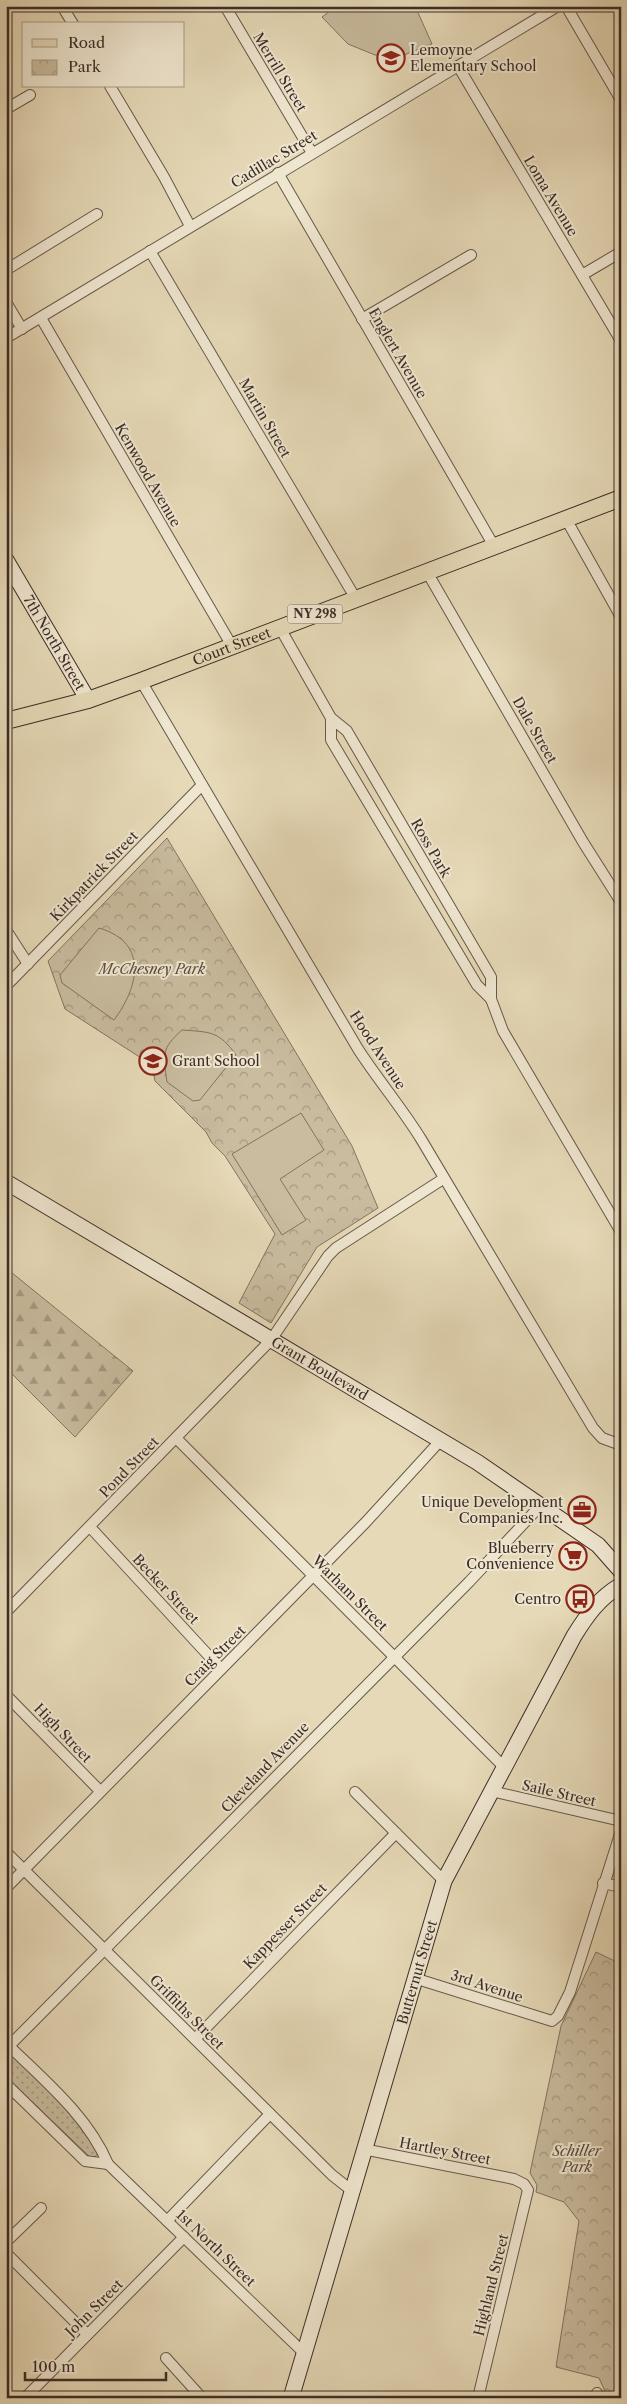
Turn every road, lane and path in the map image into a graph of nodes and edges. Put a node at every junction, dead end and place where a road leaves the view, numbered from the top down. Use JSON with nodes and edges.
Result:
{"nodes":[{"id":1,"x":62,"y":6,"type":"edge"},
{"id":2,"x":225,"y":6,"type":"edge"},
{"id":3,"x":558,"y":6,"type":"edge"},
{"id":4,"x":566,"y":6,"type":"edge"},
{"id":5,"x":72,"y":22,"type":"edge"},
{"id":6,"x":458,"y":66,"type":"junction"},
{"id":7,"x":111,"y":88,"type":"edge"},
{"id":8,"x":30,"y":95,"type":"dead end"},
{"id":9,"x":621,"y":100,"type":"edge"},
{"id":10,"x":6,"y":109,"type":"edge"},
{"id":11,"x":312,"y":153,"type":"junction"},
{"id":12,"x":278,"y":173,"type":"junction"},
{"id":13,"x":97,"y":214,"type":"dead end"},
{"id":14,"x":190,"y":226,"type":"junction"},
{"id":15,"x":150,"y":250,"type":"junction"},
{"id":16,"x":621,"y":252,"type":"edge"},
{"id":17,"x":471,"y":255,"type":"dead end"},
{"id":18,"x":6,"y":270,"type":"edge"},
{"id":19,"x":582,"y":275,"type":"junction"},
{"id":20,"x":6,"y":302,"type":"edge"},
{"id":21,"x":41,"y":318,"type":"junction"},
{"id":22,"x":362,"y":319,"type":"junction"},
{"id":23,"x":22,"y":329,"type":"junction"},
{"id":24,"x":6,"y":338,"type":"edge"},
{"id":25,"x":621,"y":341,"type":"edge"},
{"id":26,"x":621,"y":498,"type":"edge"},
{"id":27,"x":566,"y":518,"type":"junction"},
{"id":28,"x":494,"y":546,"type":"junction"},
{"id":29,"x":6,"y":560,"type":"edge"},
{"id":30,"x":427,"y":572,"type":"junction"},
{"id":31,"x":356,"y":599,"type":"junction"},
{"id":32,"x":621,"y":618,"type":"edge"},
{"id":33,"x":280,"y":628,"type":"junction"},
{"id":34,"x":232,"y":646,"type":"junction"},
{"id":35,"x":141,"y":682,"type":"junction"},
{"id":36,"x":88,"y":700,"type":"junction"},
{"id":37,"x":331,"y":718,"type":"junction"},
{"id":38,"x":6,"y":721,"type":"edge"},
{"id":39,"x":202,"y":785,"type":"junction"},
{"id":40,"x":621,"y":902,"type":"edge"},
{"id":41,"x":6,"y":930,"type":"edge"},
{"id":42,"x":28,"y":964,"type":"junction"},
{"id":43,"x":6,"y":986,"type":"edge"},
{"id":44,"x":491,"y":999,"type":"junction"},
{"id":45,"x":443,"y":1179,"type":"junction"},
{"id":46,"x":6,"y":1182,"type":"edge"},
{"id":47,"x":621,"y":1232,"type":"edge"},
{"id":48,"x":271,"y":1340,"type":"junction"},
{"id":49,"x":176,"y":1438,"type":"junction"},
{"id":50,"x":440,"y":1441,"type":"junction"},
{"id":51,"x":621,"y":1445,"type":"edge"},
{"id":52,"x":540,"y":1506,"type":"junction"},
{"id":53,"x":90,"y":1527,"type":"junction"},
{"id":54,"x":621,"y":1571,"type":"edge"},
{"id":55,"x":313,"y":1575,"type":"junction"},
{"id":56,"x":621,"y":1585,"type":"edge"},
{"id":57,"x":6,"y":1612,"type":"edge"},
{"id":58,"x":394,"y":1656,"type":"junction"},
{"id":59,"x":221,"y":1669,"type":"junction"},
{"id":60,"x":6,"y":1695,"type":"edge"},
{"id":61,"x":504,"y":1767,"type":"junction"},
{"id":62,"x":100,"y":1791,"type":"junction"},
{"id":63,"x":491,"y":1791,"type":"junction"},
{"id":64,"x":354,"y":1792,"type":"dead end"},
{"id":65,"x":621,"y":1821,"type":"edge"},
{"id":66,"x":621,"y":1831,"type":"edge"},
{"id":67,"x":396,"y":1833,"type":"junction"},
{"id":68,"x":6,"y":1852,"type":"edge"},
{"id":69,"x":24,"y":1869,"type":"junction"},
{"id":70,"x":444,"y":1881,"type":"junction"},
{"id":71,"x":603,"y":1883,"type":"junction"},
{"id":72,"x":621,"y":1887,"type":"edge"},
{"id":73,"x":6,"y":1888,"type":"edge"},
{"id":74,"x":105,"y":1950,"type":"junction"},
{"id":75,"x":414,"y":1978,"type":"junction"},
{"id":76,"x":195,"y":2039,"type":"junction"},
{"id":77,"x":8,"y":2044,"type":"edge"},
{"id":78,"x":6,"y":2084,"type":"edge"},
{"id":79,"x":270,"y":2114,"type":"junction"},
{"id":80,"x":363,"y":2149,"type":"junction"},
{"id":81,"x":108,"y":2164,"type":"junction"},
{"id":82,"x":521,"y":2181,"type":"joint"},
{"id":83,"x":351,"y":2190,"type":"junction"},
{"id":84,"x":41,"y":2208,"type":"dead end"},
{"id":85,"x":167,"y":2221,"type":"junction"},
{"id":86,"x":184,"y":2237,"type":"junction"},
{"id":87,"x":6,"y":2242,"type":"edge"},
{"id":88,"x":6,"y":2253,"type":"edge"},
{"id":89,"x":87,"y":2334,"type":"junction"},
{"id":90,"x":304,"y":2352,"type":"junction"},
{"id":91,"x":166,"y":2358,"type":"dead end"},
{"id":92,"x":25,"y":2398,"type":"edge"},
{"id":93,"x":202,"y":2398,"type":"edge"},
{"id":94,"x":291,"y":2398,"type":"edge"},
{"id":95,"x":478,"y":2398,"type":"edge"}],
"edges":[{"from":1,"to":5,"type":"street"},
{"from":2,"to":11,"type":"street","name":"Merrill Street"},
{"from":3,"to":6,"type":"street","name":"Cadillac Street"},
{"from":4,"to":9,"type":"street"},
{"from":6,"to":11,"type":"street","name":"Cadillac Street"},
{"from":6,"to":19,"type":"street","name":"Loma Avenue"},
{"from":7,"to":14,"type":"street"},
{"from":8,"to":10,"type":"street"},
{"from":11,"to":12,"type":"street","name":"Cadillac Street"},
{"from":12,"to":14,"type":"street","name":"Cadillac Street"},
{"from":12,"to":22,"type":"street","name":"Englert Avenue"},
{"from":13,"to":18,"type":"street"},
{"from":14,"to":15,"type":"street","name":"Cadillac Street"},
{"from":15,"to":21,"type":"street","name":"Cadillac Street"},
{"from":15,"to":31,"type":"street","name":"Martin Street"},
{"from":16,"to":19,"type":"street"},
{"from":17,"to":22,"type":"street"},
{"from":19,"to":25,"type":"street","name":"Loma Avenue"},
{"from":20,"to":23,"type":"street"},
{"from":21,"to":23,"type":"street","name":"Cadillac Street"},
{"from":21,"to":34,"type":"street","name":"Kenwood Avenue"},
{"from":22,"to":28,"type":"street","name":"Englert Avenue"},
{"from":23,"to":24,"type":"street","name":"Cadillac Street"},
{"from":26,"to":27,"type":"main road","name":"Court Street","number":"NY 298"},
{"from":27,"to":28,"type":"main road","name":"Court Street","number":"NY 298"},
{"from":27,"to":32,"type":"street"},
{"from":28,"to":30,"type":"main road","name":"Court Street","number":"NY 298"},
{"from":29,"to":36,"type":"street","name":"7th North Street"},
{"from":30,"to":31,"type":"main road","name":"Court Street","number":"NY 298"},
{"from":30,"to":40,"type":"street","name":"Dale Street"},
{"from":31,"to":33,"type":"main road","name":"Court Street","number":"NY 298"},
{"from":33,"to":34,"type":"main road","name":"Court Street","number":"NY 298"},
{"from":33,"to":37,"type":"street","name":"Ross Park"},
{"from":34,"to":35,"type":"main road","name":"Court Street","number":"NY 298"},
{"from":35,"to":36,"type":"main road","name":"Court Street","number":"NY 298"},
{"from":35,"to":39,"type":"street","name":"Hood Avenue"},
{"from":36,"to":38,"type":"main road","name":"Court Street","number":"NY 298"},
{"from":37,"to":44,"type":"street","name":"Ross Park"},
{"from":37,"to":44,"type":"street","name":"Ross Park"},
{"from":39,"to":42,"type":"street","name":"Kirkpatrick Street"},
{"from":39,"to":45,"type":"street","name":"Hood Avenue"},
{"from":41,"to":42,"type":"street"},
{"from":42,"to":43,"type":"street","name":"Kirkpatrick Street"},
{"from":44,"to":47,"type":"street","name":"Ross Park"},
{"from":45,"to":48,"type":"street","name":"Pond Street"},
{"from":45,"to":51,"type":"street","name":"Hood Avenue"},
{"from":46,"to":48,"type":"street","name":"Grant Boulevard"},
{"from":48,"to":49,"type":"street","name":"Pond Street"},
{"from":48,"to":50,"type":"street","name":"Grant Boulevard"},
{"from":49,"to":53,"type":"street","name":"Pond Street"},
{"from":49,"to":55,"type":"street","name":"Warham Street"},
{"from":50,"to":52,"type":"street","name":"Grant Boulevard"},
{"from":50,"to":55,"type":"street","name":"Craig Street"},
{"from":52,"to":54,"type":"street","name":"Grant Boulevard"},
{"from":52,"to":58,"type":"street","name":"Cleveland Avenue"},
{"from":53,"to":57,"type":"street","name":"Pond Street"},
{"from":53,"to":59,"type":"street","name":"Becker Street"},
{"from":55,"to":58,"type":"street","name":"Warham Street"},
{"from":55,"to":59,"type":"street","name":"Craig Street"},
{"from":56,"to":61,"type":"street","name":"Butternut Street"},
{"from":58,"to":61,"type":"street","name":"Warham Street"},
{"from":58,"to":74,"type":"street","name":"Cleveland Avenue"},
{"from":59,"to":62,"type":"street","name":"Craig Street"},
{"from":60,"to":62,"type":"street","name":"High Street"},
{"from":61,"to":63,"type":"street","name":"Butternut Street"},
{"from":62,"to":69,"type":"street","name":"Craig Street"},
{"from":63,"to":65,"type":"street","name":"Saile Street"},
{"from":63,"to":70,"type":"street","name":"Butternut Street"},
{"from":64,"to":67,"type":"street"},
{"from":66,"to":71,"type":"street"},
{"from":67,"to":70,"type":"street"},
{"from":67,"to":76,"type":"street","name":"Kappesser Street"},
{"from":68,"to":69,"type":"street","name":"Griffiths Street"},
{"from":69,"to":73,"type":"street","name":"Craig Street"},
{"from":69,"to":74,"type":"street","name":"Griffiths Street"},
{"from":70,"to":75,"type":"street","name":"Butternut Street"},
{"from":71,"to":72,"type":"street"},
{"from":71,"to":75,"type":"street","name":"3rd Avenue"},
{"from":74,"to":76,"type":"street","name":"Griffiths Street"},
{"from":74,"to":77,"type":"street","name":"Cleveland Avenue"},
{"from":75,"to":80,"type":"street","name":"Butternut Street"},
{"from":76,"to":79,"type":"street","name":"Griffiths Street"},
{"from":77,"to":81,"type":"street","name":"1st North Street"},
{"from":78,"to":81,"type":"street"},
{"from":79,"to":83,"type":"street","name":"Griffiths Street"},
{"from":79,"to":85,"type":"street"},
{"from":80,"to":82,"type":"street","name":"Hartley Street"},
{"from":80,"to":83,"type":"street","name":"Butternut Street"},
{"from":81,"to":85,"type":"street","name":"1st North Street"},
{"from":82,"to":95,"type":"street","name":"Highland Street"},
{"from":83,"to":90,"type":"street","name":"Butternut Street"},
{"from":84,"to":87,"type":"street"},
{"from":85,"to":86,"type":"street","name":"1st North Street"},
{"from":86,"to":89,"type":"street","name":"John Street"},
{"from":86,"to":90,"type":"street","name":"1st North Street"},
{"from":88,"to":89,"type":"street"},
{"from":89,"to":92,"type":"street","name":"John Street"},
{"from":90,"to":94,"type":"street","name":"Butternut Street"},
{"from":91,"to":93,"type":"street"}]}
